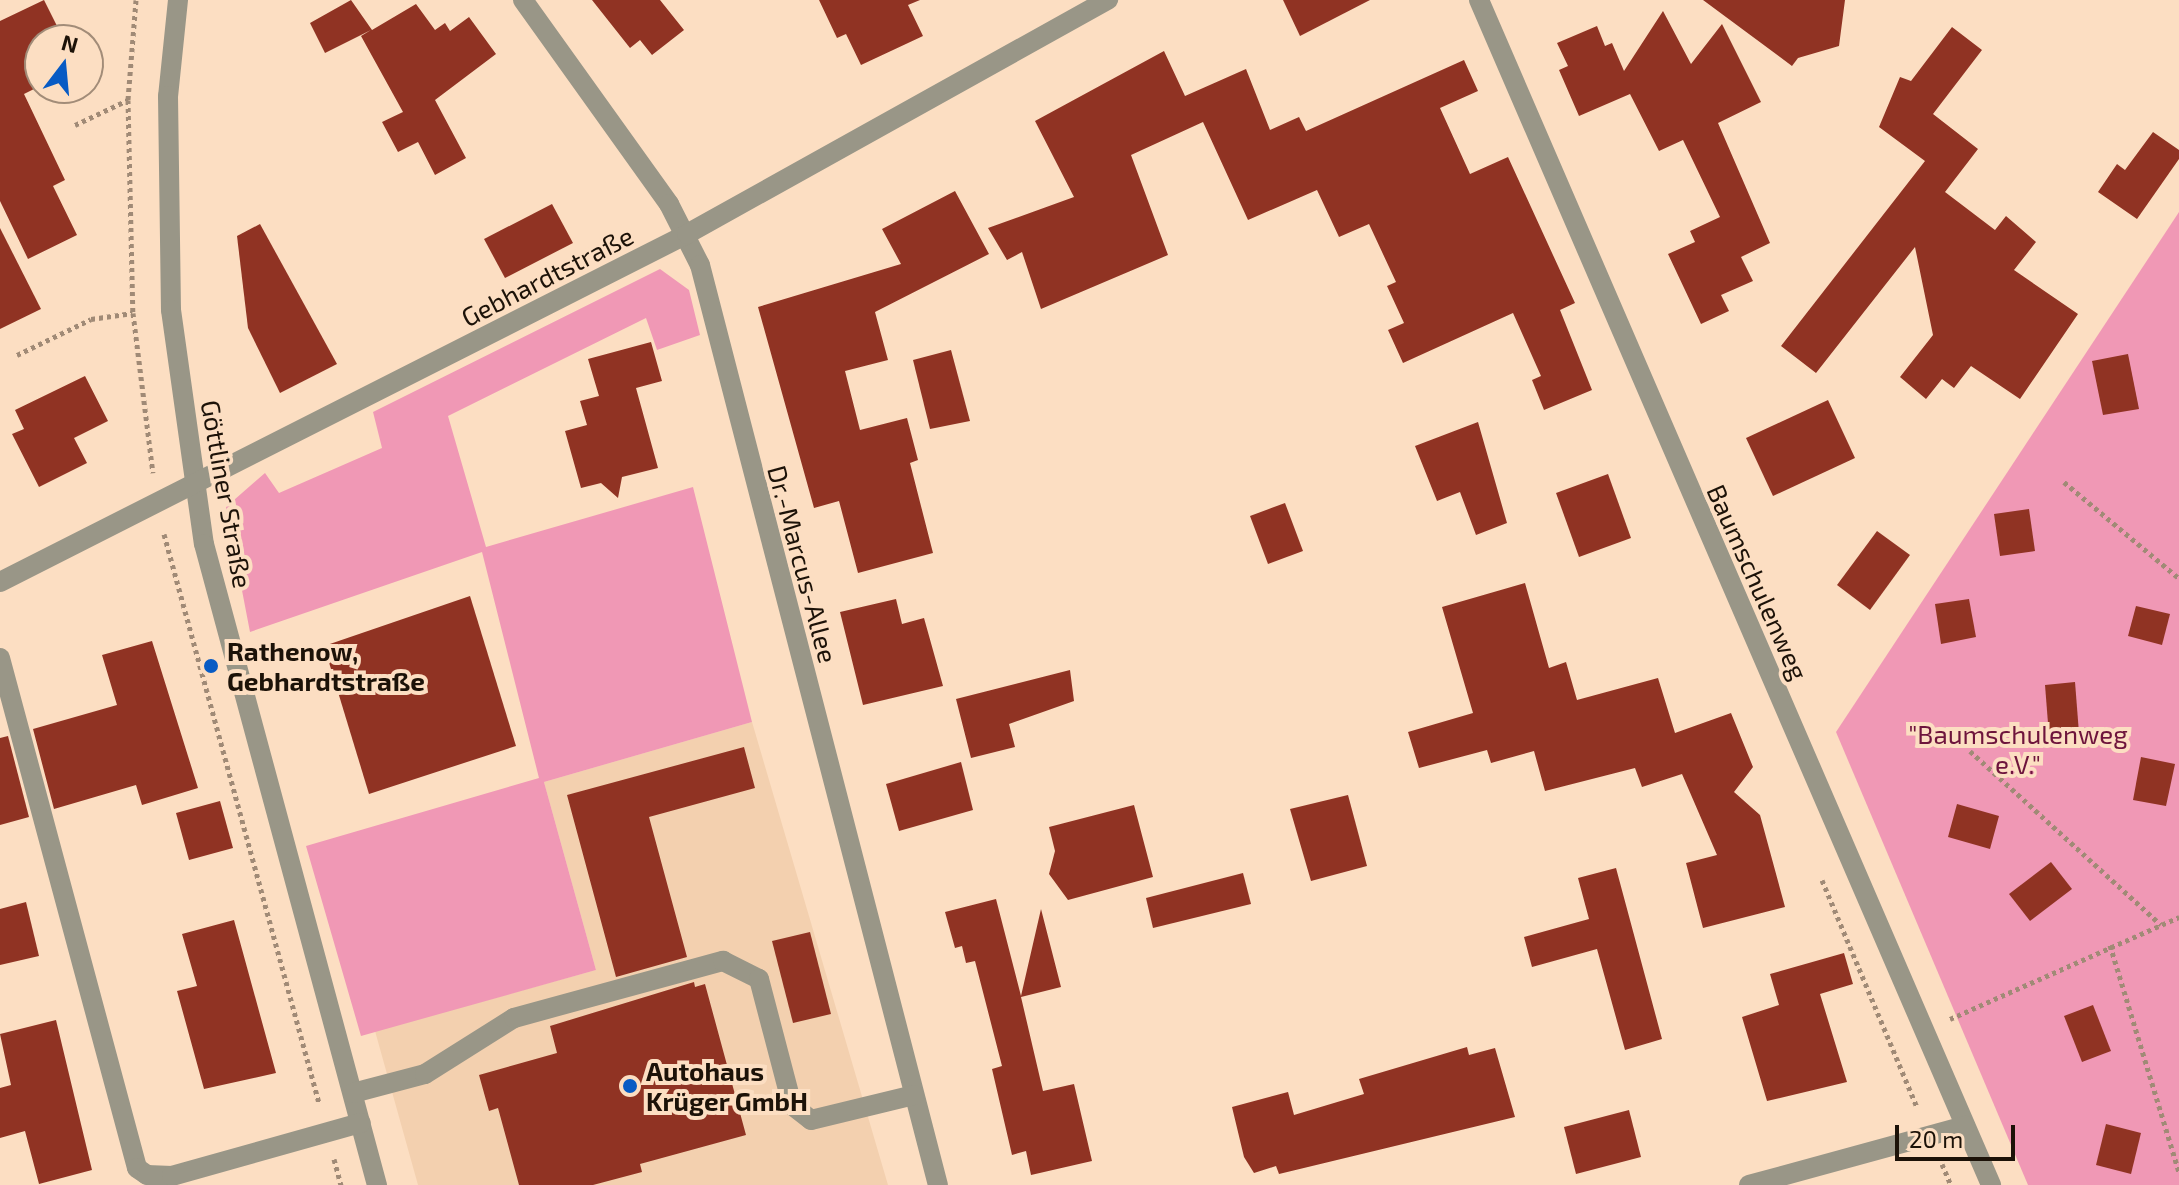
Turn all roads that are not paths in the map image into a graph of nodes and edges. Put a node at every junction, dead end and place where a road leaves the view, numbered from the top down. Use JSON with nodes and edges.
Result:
{"nodes":[{"id":1,"x":178,"y":0,"type":"edge"},
{"id":2,"x":523,"y":0,"type":"edge"},
{"id":3,"x":1108,"y":0,"type":"edge"},
{"id":4,"x":1479,"y":0,"type":"edge"},
{"id":5,"x":687,"y":234,"type":"junction"},
{"id":6,"x":195,"y":484,"type":"junction"},
{"id":7,"x":0,"y":582,"type":"edge"},
{"id":8,"x":0,"y":658,"type":"edge"},
{"id":9,"x":353,"y":1093,"type":"junction"},
{"id":10,"x":914,"y":1095,"type":"junction"},
{"id":11,"x":361,"y":1123,"type":"junction"},
{"id":12,"x":1965,"y":1126,"type":"junction"},
{"id":13,"x":377,"y":1185,"type":"edge"},
{"id":14,"x":938,"y":1185,"type":"edge"},
{"id":15,"x":1749,"y":1185,"type":"edge"},
{"id":16,"x":1991,"y":1185,"type":"edge"}],
"edges":[{"from":1,"to":6,"type":"street","name":"Göttliner Straße"},
{"from":2,"to":5,"type":"street","name":"Dr.-Marcus-Allee"},
{"from":3,"to":5,"type":"street","name":"Gebhardtstraße"},
{"from":4,"to":12,"type":"street","name":"Baumschulenweg"},
{"from":5,"to":6,"type":"street","name":"Gebhardtstraße"},
{"from":5,"to":10,"type":"street","name":"Dr.-Marcus-Allee"},
{"from":6,"to":7,"type":"street","name":"Gebhardtstraße"},
{"from":6,"to":9,"type":"street","name":"Göttliner Straße"},
{"from":8,"to":11,"type":"street"},
{"from":9,"to":10,"type":"street"},
{"from":9,"to":11,"type":"street","name":"Göttliner Straße"},
{"from":10,"to":14,"type":"street","name":"Dr.-Marcus-Allee"},
{"from":11,"to":13,"type":"street","name":"Göttliner Straße"},
{"from":12,"to":15,"type":"street"},
{"from":12,"to":16,"type":"street","name":"Baumschulenweg"}]}
